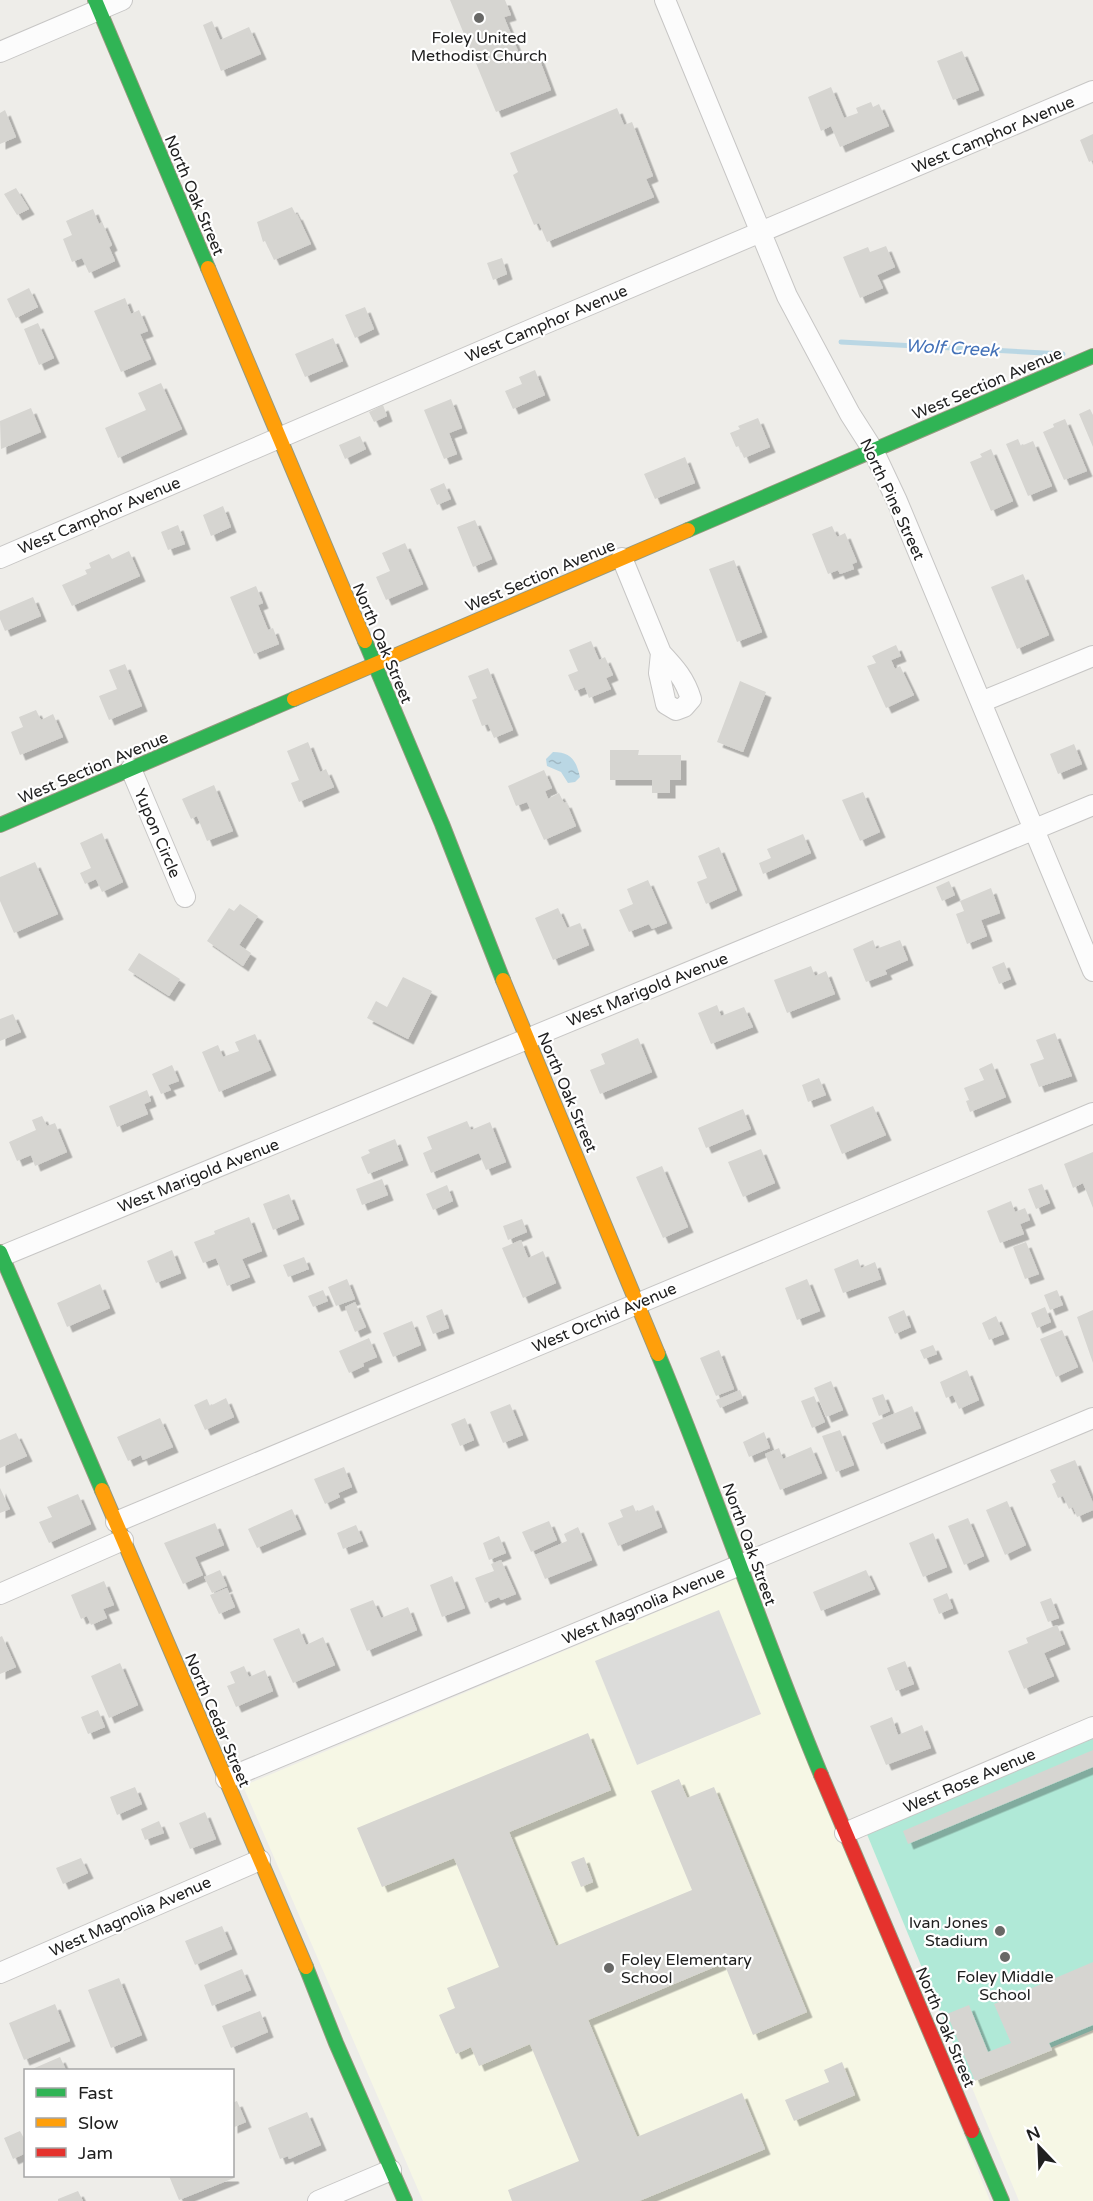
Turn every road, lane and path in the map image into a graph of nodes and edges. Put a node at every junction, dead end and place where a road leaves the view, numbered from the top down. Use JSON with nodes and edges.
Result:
{"nodes":[{"id":1,"x":122,"y":0,"type":"edge"},
{"id":2,"x":665,"y":0,"type":"edge"},
{"id":3,"x":97,"y":5,"type":"edge"},
{"id":4,"x":0,"y":52,"type":"edge"},
{"id":5,"x":1093,"y":91,"type":"edge"},
{"id":6,"x":761,"y":233,"type":"junction"},
{"id":7,"x":1093,"y":356,"type":"edge"},
{"id":8,"x":279,"y":437,"type":"junction"},
{"id":9,"x":873,"y":450,"type":"junction"},
{"id":10,"x":0,"y":558,"type":"edge"},
{"id":11,"x":622,"y":558,"type":"junction"},
{"id":12,"x":661,"y":653,"type":"dead end"},
{"id":13,"x":1093,"y":656,"type":"edge"},
{"id":14,"x":374,"y":664,"type":"junction"},
{"id":15,"x":981,"y":702,"type":"junction"},
{"id":16,"x":131,"y":769,"type":"junction"},
{"id":17,"x":1093,"y":805,"type":"edge"},
{"id":18,"x":0,"y":825,"type":"edge"},
{"id":19,"x":1034,"y":829,"type":"junction"},
{"id":20,"x":185,"y":897,"type":"dead end"},
{"id":21,"x":1093,"y":971,"type":"edge"},
{"id":22,"x":528,"y":1039,"type":"junction"},
{"id":23,"x":1093,"y":1113,"type":"edge"},
{"id":24,"x":1,"y":1254,"type":"edge"},
{"id":25,"x":6,"y":1285,"type":"edge"},
{"id":26,"x":637,"y":1303,"type":"junction"},
{"id":27,"x":1093,"y":1418,"type":"edge"},
{"id":28,"x":120,"y":1531,"type":"junction"},
{"id":29,"x":739,"y":1565,"type":"junction"},
{"id":30,"x":0,"y":1594,"type":"edge"},
{"id":31,"x":1093,"y":1727,"type":"edge"},
{"id":32,"x":226,"y":1779,"type":"junction"},
{"id":33,"x":845,"y":1833,"type":"junction"},
{"id":34,"x":260,"y":1860,"type":"junction"},
{"id":35,"x":0,"y":1973,"type":"edge"},
{"id":36,"x":391,"y":2170,"type":"junction"},
{"id":37,"x":318,"y":2201,"type":"edge"},
{"id":38,"x":405,"y":2201,"type":"edge"},
{"id":39,"x":1002,"y":2201,"type":"edge"}],
"edges":[{"from":1,"to":3,"type":"street"},
{"from":2,"to":6,"type":"street","name":"North Pine Street"},
{"from":3,"to":4,"type":"street"},
{"from":3,"to":8,"type":"street","name":"North Oak Street"},
{"from":5,"to":6,"type":"street","name":"West Camphor Avenue"},
{"from":6,"to":8,"type":"street","name":"West Camphor Avenue"},
{"from":6,"to":9,"type":"street","name":"North Pine Street"},
{"from":7,"to":9,"type":"street","name":"West Section Avenue"},
{"from":8,"to":10,"type":"street","name":"West Camphor Avenue"},
{"from":8,"to":14,"type":"street","name":"North Oak Street"},
{"from":9,"to":11,"type":"street","name":"West Section Avenue"},
{"from":9,"to":15,"type":"street","name":"North Pine Street"},
{"from":11,"to":12,"type":"street"},
{"from":11,"to":14,"type":"street","name":"West Section Avenue"},
{"from":13,"to":15,"type":"street"},
{"from":14,"to":16,"type":"street","name":"West Section Avenue"},
{"from":14,"to":22,"type":"street","name":"North Oak Street"},
{"from":15,"to":19,"type":"street","name":"North Pine Street"},
{"from":16,"to":18,"type":"street","name":"West Section Avenue"},
{"from":16,"to":20,"type":"street","name":"Yupon Circle"},
{"from":17,"to":19,"type":"street","name":"West Marigold Avenue"},
{"from":19,"to":21,"type":"street","name":"North Pine Street"},
{"from":19,"to":22,"type":"street","name":"West Marigold Avenue"},
{"from":22,"to":24,"type":"street","name":"West Marigold Avenue"},
{"from":22,"to":26,"type":"street","name":"North Oak Street"},
{"from":23,"to":26,"type":"street","name":"West Orchid Avenue"},
{"from":24,"to":25,"type":"street","name":"North Cedar Street"},
{"from":25,"to":28,"type":"street","name":"North Cedar Street"},
{"from":26,"to":28,"type":"street","name":"West Orchid Avenue"},
{"from":26,"to":29,"type":"street","name":"North Oak Street"},
{"from":27,"to":29,"type":"street","name":"West Magnolia Avenue"},
{"from":28,"to":30,"type":"street","name":"West Orchid Avenue"},
{"from":28,"to":32,"type":"street","name":"North Cedar Street"},
{"from":29,"to":32,"type":"street","name":"West Magnolia Avenue"},
{"from":29,"to":33,"type":"street","name":"North Oak Street"},
{"from":31,"to":33,"type":"street","name":"West Rose Avenue"},
{"from":32,"to":34,"type":"street","name":"North Cedar Street"},
{"from":33,"to":39,"type":"street","name":"North Oak Street"},
{"from":34,"to":35,"type":"street","name":"West Magnolia Avenue"},
{"from":34,"to":36,"type":"street","name":"North Cedar Street"},
{"from":36,"to":37,"type":"street"},
{"from":36,"to":38,"type":"street","name":"North Cedar Street"}]}
